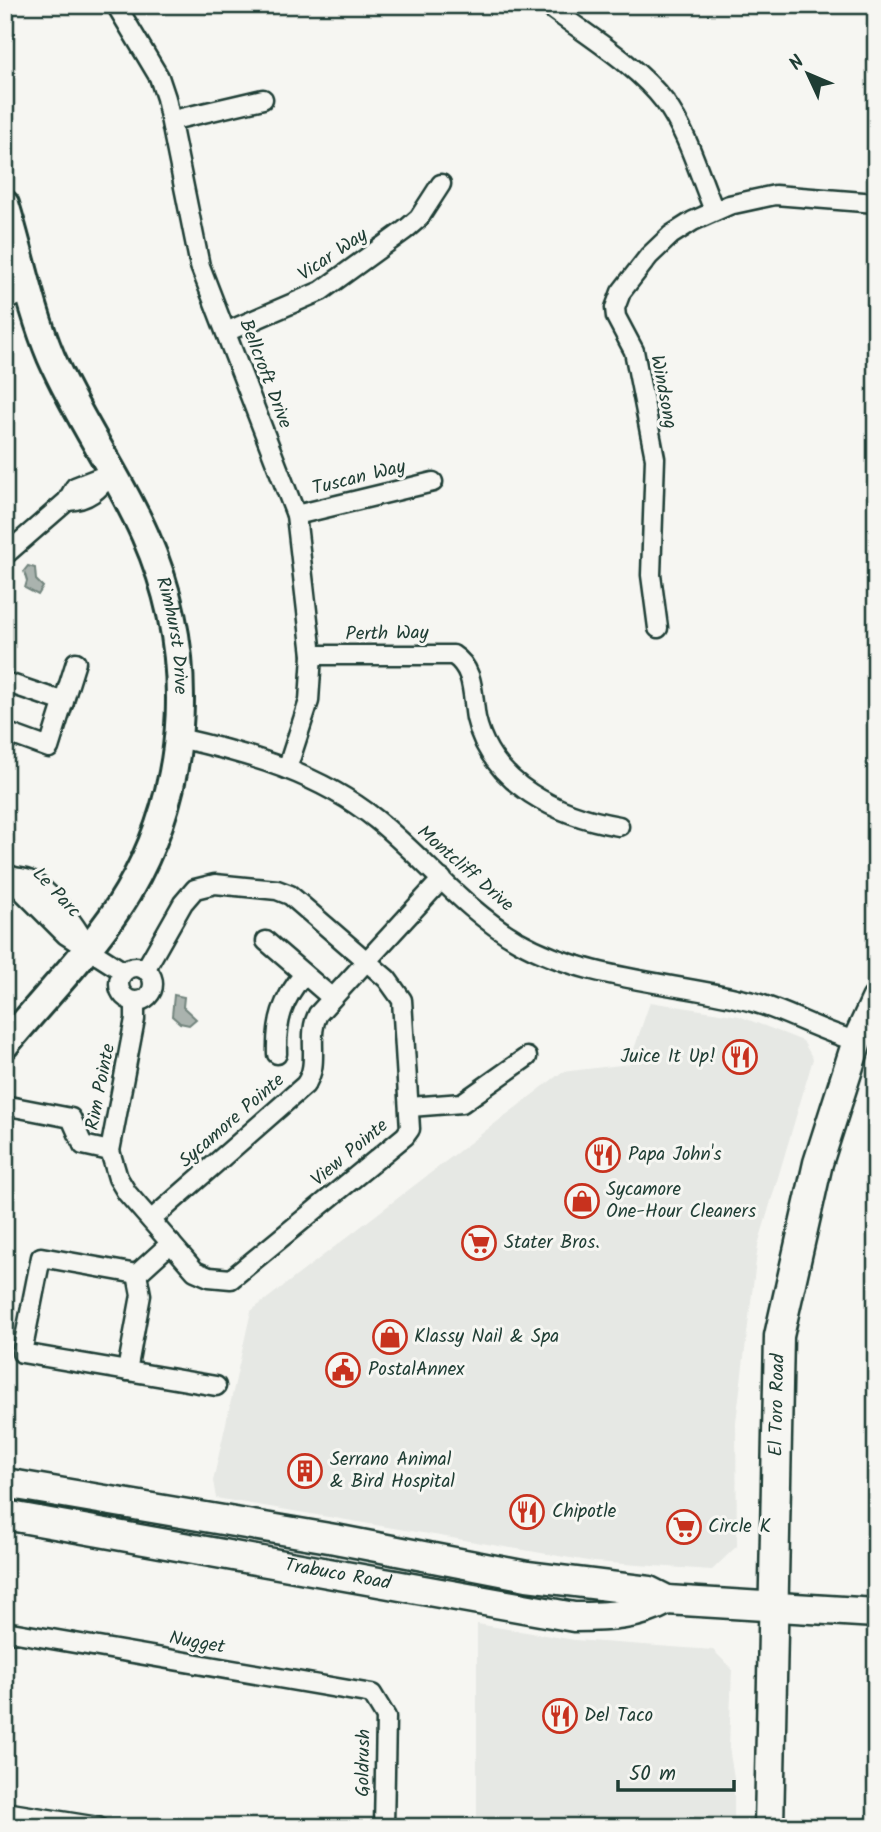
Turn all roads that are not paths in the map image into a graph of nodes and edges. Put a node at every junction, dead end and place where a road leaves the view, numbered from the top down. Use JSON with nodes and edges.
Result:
{"nodes":[{"id":1,"x":116,"y":5,"type":"edge"},
{"id":2,"x":547,"y":5,"type":"edge"},
{"id":3,"x":263,"y":99,"type":"dead end"},
{"id":4,"x":173,"y":120,"type":"junction"},
{"id":5,"x":441,"y":184,"type":"dead end"},
{"id":6,"x":876,"y":203,"type":"edge"},
{"id":7,"x":5,"y":204,"type":"edge"},
{"id":8,"x":714,"y":210,"type":"junction"},
{"id":9,"x":17,"y":296,"type":"edge"},
{"id":10,"x":226,"y":332,"type":"junction"},
{"id":11,"x":111,"y":473,"type":"junction"},
{"id":12,"x":433,"y":482,"type":"dead end"},
{"id":13,"x":296,"y":515,"type":"junction"},
{"id":14,"x":5,"y":555,"type":"edge"},
{"id":15,"x":658,"y":628,"type":"dead end"},
{"id":16,"x":312,"y":655,"type":"junction"},
{"id":17,"x":76,"y":662,"type":"dead end"},
{"id":18,"x":5,"y":682,"type":"edge"},
{"id":19,"x":64,"y":702,"type":"junction"},
{"id":20,"x":5,"y":732,"type":"edge"},
{"id":21,"x":179,"y":738,"type":"junction"},
{"id":22,"x":287,"y":769,"type":"junction"},
{"id":23,"x":619,"y":826,"type":"dead end"},
{"id":24,"x":9,"y":875,"type":"edge"},
{"id":25,"x":442,"y":879,"type":"junction"},
{"id":26,"x":266,"y":941,"type":"dead end"},
{"id":27,"x":87,"y":946,"type":"junction"},
{"id":28,"x":365,"y":960,"type":"junction"},
{"id":29,"x":145,"y":970,"type":"junction"},
{"id":30,"x":124,"y":972,"type":"junction"},
{"id":31,"x":304,"y":974,"type":"junction"},
{"id":32,"x":332,"y":998,"type":"junction"},
{"id":33,"x":876,"y":1000,"type":"edge"},
{"id":34,"x":135,"y":1002,"type":"junction"},
{"id":35,"x":857,"y":1041,"type":"junction"},
{"id":36,"x":5,"y":1045,"type":"edge"},
{"id":37,"x":277,"y":1054,"type":"dead end"},
{"id":38,"x":527,"y":1057,"type":"dead end"},
{"id":39,"x":9,"y":1106,"type":"dead end"},
{"id":40,"x":410,"y":1107,"type":"junction"},
{"id":41,"x":110,"y":1151,"type":"junction"},
{"id":42,"x":151,"y":1220,"type":"junction"},
{"id":43,"x":171,"y":1243,"type":"junction"},
{"id":44,"x":137,"y":1274,"type":"junction"},
{"id":45,"x":127,"y":1371,"type":"junction"},
{"id":46,"x":216,"y":1386,"type":"dead end"},
{"id":47,"x":5,"y":1483,"type":"edge"},
{"id":48,"x":5,"y":1515,"type":"edge"},
{"id":49,"x":335,"y":1539,"type":"junction"},
{"id":50,"x":173,"y":1545,"type":"junction"},
{"id":51,"x":667,"y":1600,"type":"junction"},
{"id":52,"x":773,"y":1605,"type":"junction"},
{"id":53,"x":876,"y":1613,"type":"edge"},
{"id":54,"x":5,"y":1631,"type":"edge"},
{"id":55,"x":377,"y":1702,"type":"joint"},
{"id":56,"x":5,"y":1811,"type":"edge"},
{"id":57,"x":97,"y":1827,"type":"edge"},
{"id":58,"x":384,"y":1827,"type":"edge"},
{"id":59,"x":769,"y":1827,"type":"edge"}],
"edges":[{"from":1,"to":4,"type":"street","name":"Bellcroft Drive"},
{"from":2,"to":8,"type":"street"},
{"from":3,"to":4,"type":"street"},
{"from":4,"to":10,"type":"street","name":"Bellcroft Drive"},
{"from":5,"to":10,"type":"street","name":"Vicar Way"},
{"from":6,"to":8,"type":"street","name":"Windsong"},
{"from":7,"to":9,"type":"street","name":"Rimhurst Drive"},
{"from":8,"to":15,"type":"street","name":"Windsong"},
{"from":9,"to":11,"type":"street","name":"Rimhurst Drive"},
{"from":10,"to":13,"type":"street","name":"Bellcroft Drive"},
{"from":11,"to":14,"type":"street"},
{"from":11,"to":21,"type":"street","name":"Rimhurst Drive"},
{"from":12,"to":13,"type":"street","name":"Tuscan Way"},
{"from":13,"to":16,"type":"street","name":"Bellcroft Drive"},
{"from":16,"to":22,"type":"street","name":"Bellcroft Drive"},
{"from":16,"to":23,"type":"street","name":"Perth Way"},
{"from":17,"to":19,"type":"street"},
{"from":18,"to":19,"type":"street"},
{"from":19,"to":20,"type":"street"},
{"from":21,"to":22,"type":"street","name":"Montcliff Drive"},
{"from":21,"to":27,"type":"street","name":"Rimhurst Drive"},
{"from":22,"to":25,"type":"street","name":"Montcliff Drive"},
{"from":24,"to":27,"type":"street","name":"Le Parc"},
{"from":25,"to":28,"type":"street","name":"Sycamore Pointe"},
{"from":25,"to":35,"type":"street","name":"Montcliff Drive"},
{"from":26,"to":31,"type":"street"},
{"from":27,"to":30,"type":"street"},
{"from":27,"to":36,"type":"street","name":"Rimhurst Drive"},
{"from":28,"to":29,"type":"street"},
{"from":28,"to":32,"type":"street","name":"Sycamore Pointe"},
{"from":28,"to":40,"type":"street","name":"View Pointe"},
{"from":29,"to":30,"type":"street"},
{"from":29,"to":34,"type":"street"},
{"from":30,"to":34,"type":"street"},
{"from":31,"to":32,"type":"street"},
{"from":31,"to":37,"type":"street"},
{"from":32,"to":42,"type":"street","name":"Sycamore Pointe"},
{"from":33,"to":35,"type":"main road","name":"El Toro Road"},
{"from":34,"to":41,"type":"street","name":"Rim Pointe"},
{"from":35,"to":52,"type":"main road","name":"El Toro Road"},
{"from":38,"to":40,"type":"street"},
{"from":39,"to":41,"type":"street"},
{"from":40,"to":43,"type":"street","name":"View Pointe"},
{"from":41,"to":42,"type":"street","name":"Rim Pointe"},
{"from":42,"to":43,"type":"street","name":"Rim Pointe"},
{"from":43,"to":44,"type":"street"},
{"from":44,"to":45,"type":"street"},
{"from":44,"to":45,"type":"street"},
{"from":45,"to":46,"type":"street"},
{"from":47,"to":49,"type":"main road","name":"Trabuco Road"},
{"from":48,"to":50,"type":"main road","name":"Trabuco Road"},
{"from":49,"to":50,"type":"main road"},
{"from":49,"to":51,"type":"main road","name":"Trabuco Road"},
{"from":50,"to":51,"type":"main road","name":"Trabuco Road"},
{"from":51,"to":52,"type":"main road","name":"Trabuco Road"},
{"from":52,"to":53,"type":"main road","name":"Trabuco Road"},
{"from":52,"to":59,"type":"main road","name":"El Toro Road"},
{"from":54,"to":55,"type":"street","name":"Nugget"},
{"from":55,"to":58,"type":"street","name":"Goldrush"},
{"from":56,"to":57,"type":"street"}]}
